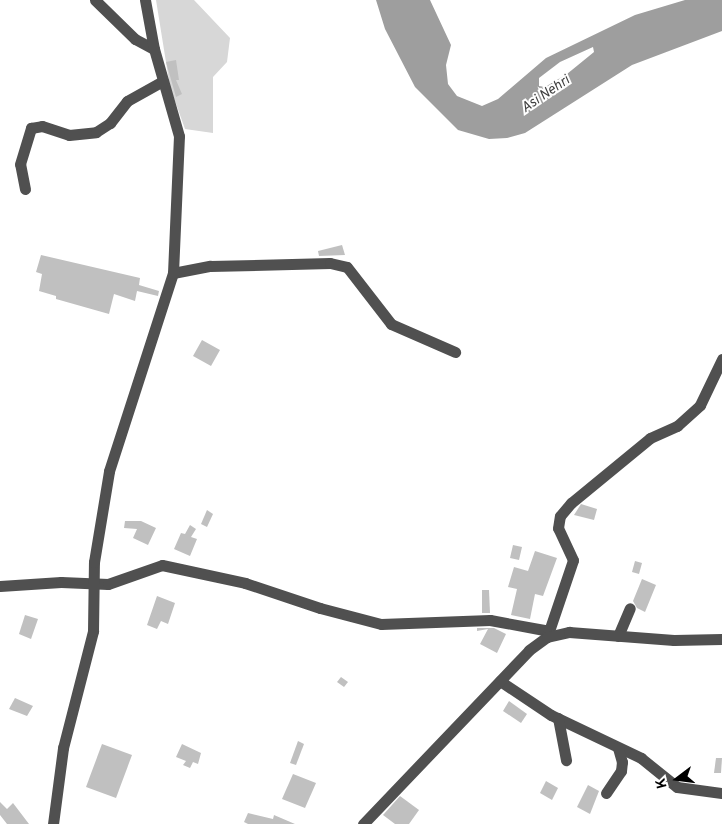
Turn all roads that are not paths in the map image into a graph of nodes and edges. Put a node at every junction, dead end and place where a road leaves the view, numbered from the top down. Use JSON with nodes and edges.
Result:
{"nodes":[{"id":1,"x":95,"y":0,"type":"edge"},
{"id":2,"x":144,"y":0,"type":"edge"},
{"id":3,"x":154,"y":48,"type":"junction"},
{"id":4,"x":163,"y":81,"type":"junction"},
{"id":5,"x":25,"y":189,"type":"dead end"},
{"id":6,"x":173,"y":273,"type":"junction"},
{"id":7,"x":455,"y":352,"type":"dead end"},
{"id":8,"x":722,"y":359,"type":"edge"},
{"id":9,"x":94,"y":584,"type":"junction"},
{"id":10,"x":0,"y":586,"type":"edge"},
{"id":11,"x":630,"y":608,"type":"dead end"},
{"id":12,"x":548,"y":636,"type":"junction"},
{"id":13,"x":618,"y":636,"type":"junction"},
{"id":14,"x":722,"y":639,"type":"edge"},
{"id":15,"x":500,"y":681,"type":"junction"},
{"id":16,"x":558,"y":718,"type":"junction"},
{"id":17,"x":618,"y":748,"type":"junction"},
{"id":18,"x":566,"y":760,"type":"dead end"},
{"id":19,"x":606,"y":793,"type":"dead end"},
{"id":20,"x":722,"y":793,"type":"edge"},
{"id":21,"x":370,"y":822,"type":"edge"},
{"id":22,"x":53,"y":824,"type":"edge"}],
"edges":[{"from":1,"to":3,"type":"street"},
{"from":2,"to":3,"type":"street"},
{"from":3,"to":4,"type":"street"},
{"from":4,"to":5,"type":"street"},
{"from":4,"to":6,"type":"street"},
{"from":6,"to":7,"type":"street"},
{"from":6,"to":9,"type":"street"},
{"from":8,"to":12,"type":"street"},
{"from":9,"to":10,"type":"street"},
{"from":9,"to":12,"type":"street"},
{"from":9,"to":22,"type":"street"},
{"from":11,"to":13,"type":"street"},
{"from":12,"to":13,"type":"street"},
{"from":12,"to":15,"type":"street"},
{"from":13,"to":14,"type":"street"},
{"from":15,"to":16,"type":"street"},
{"from":15,"to":21,"type":"street"},
{"from":16,"to":17,"type":"street"},
{"from":16,"to":18,"type":"street"},
{"from":17,"to":19,"type":"street"},
{"from":17,"to":20,"type":"street"}]}
